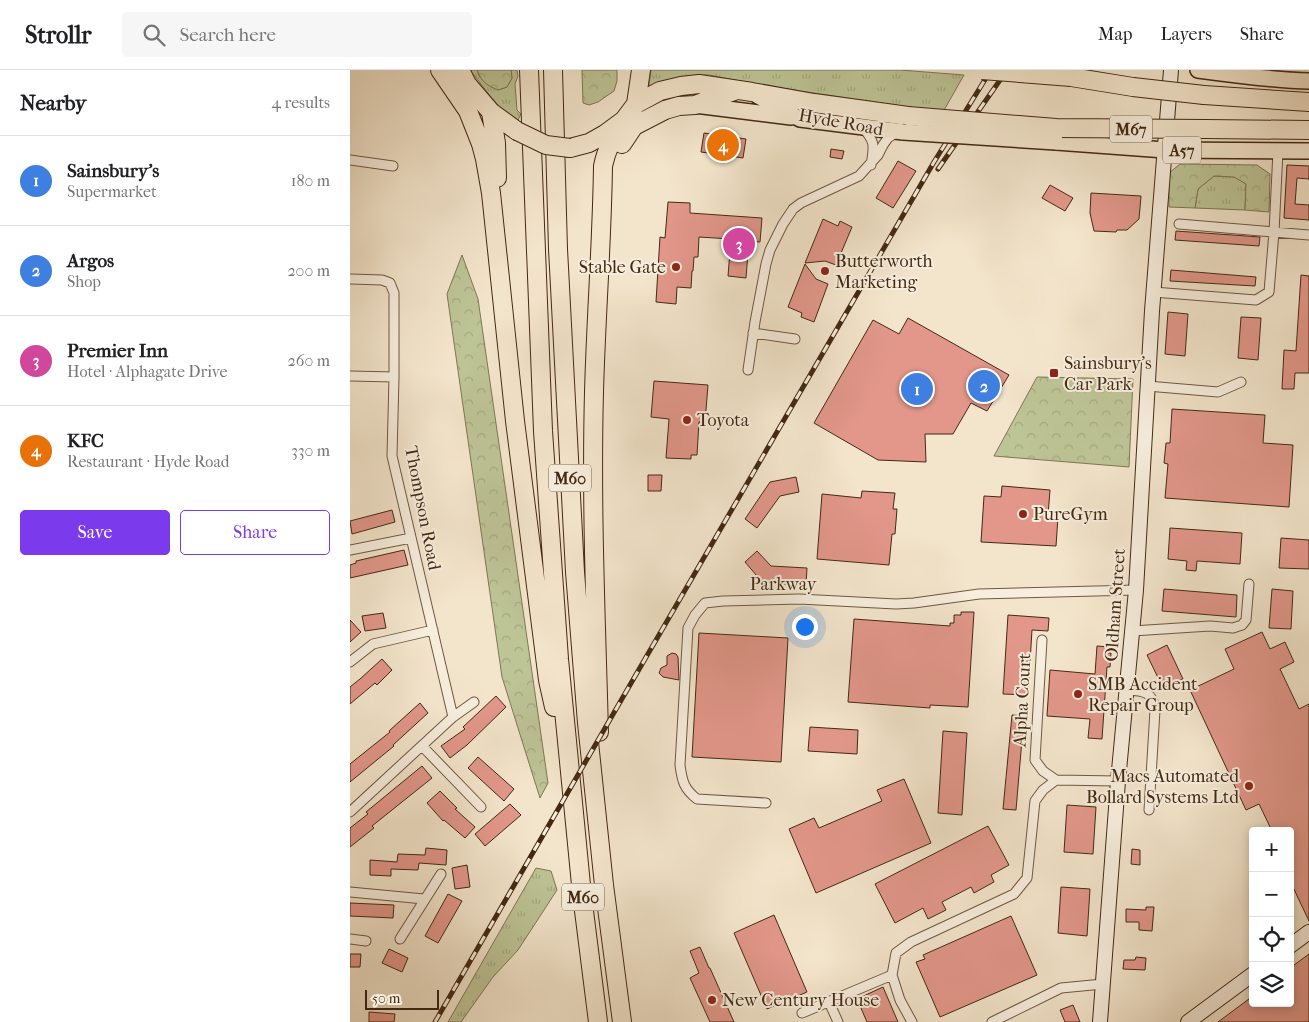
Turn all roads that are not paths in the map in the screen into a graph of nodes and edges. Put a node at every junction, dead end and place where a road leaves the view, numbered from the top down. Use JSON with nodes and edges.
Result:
{"nodes":[{"id":1,"x":440,"y":70,"type":"edge"},
{"id":2,"x":454,"y":70,"type":"edge"},
{"id":3,"x":529,"y":70,"type":"edge"},
{"id":4,"x":553,"y":70,"type":"edge"},
{"id":5,"x":641,"y":70,"type":"edge"},
{"id":6,"x":982,"y":70,"type":"edge"},
{"id":7,"x":1171,"y":70,"type":"edge"},
{"id":8,"x":1198,"y":70,"type":"edge"},
{"id":9,"x":1290,"y":75,"type":"edge"},
{"id":10,"x":464,"y":77,"type":"edge"},
{"id":11,"x":1309,"y":81,"type":"edge"},
{"id":12,"x":744,"y":91,"type":"junction"},
{"id":13,"x":1309,"y":102,"type":"edge"},
{"id":14,"x":636,"y":104,"type":"junction"},
{"id":15,"x":695,"y":105,"type":"junction"},
{"id":16,"x":491,"y":112,"type":"junction"},
{"id":17,"x":800,"y":119,"type":"junction"},
{"id":18,"x":624,"y":120,"type":"junction"},
{"id":19,"x":862,"y":127,"type":"junction"},
{"id":20,"x":903,"y":127,"type":"junction"},
{"id":21,"x":1309,"y":130,"type":"edge"},
{"id":22,"x":488,"y":144,"type":"junction"},
{"id":23,"x":1165,"y":150,"type":"junction"},
{"id":24,"x":1278,"y":151,"type":"junction"},
{"id":25,"x":1309,"y":151,"type":"edge"},
{"id":26,"x":350,"y":160,"type":"edge"},
{"id":27,"x":870,"y":165,"type":"junction"},
{"id":28,"x":393,"y":166,"type":"dead end"},
{"id":29,"x":609,"y":166,"type":"junction"},
{"id":30,"x":1179,"y":224,"type":"dead end"},
{"id":31,"x":1274,"y":232,"type":"junction"},
{"id":32,"x":1309,"y":234,"type":"edge"},
{"id":33,"x":350,"y":279,"type":"edge"},
{"id":34,"x":1153,"y":292,"type":"junction"},
{"id":35,"x":753,"y":334,"type":"junction"},
{"id":36,"x":795,"y":339,"type":"dead end"},
{"id":37,"x":748,"y":370,"type":"dead end"},
{"id":38,"x":350,"y":376,"type":"edge"},
{"id":39,"x":394,"y":377,"type":"junction"},
{"id":40,"x":1241,"y":382,"type":"dead end"},
{"id":41,"x":1147,"y":386,"type":"junction"},
{"id":42,"x":411,"y":538,"type":"junction"},
{"id":43,"x":350,"y":550,"type":"edge"},
{"id":44,"x":1249,"y":584,"type":"dead end"},
{"id":45,"x":1136,"y":590,"type":"junction"},
{"id":46,"x":432,"y":630,"type":"junction"},
{"id":47,"x":1132,"y":631,"type":"junction"},
{"id":48,"x":1042,"y":640,"type":"dead end"},
{"id":49,"x":350,"y":662,"type":"edge"},
{"id":50,"x":1126,"y":690,"type":"junction"},
{"id":51,"x":474,"y":702,"type":"dead end"},
{"id":52,"x":453,"y":717,"type":"junction"},
{"id":53,"x":422,"y":746,"type":"junction"},
{"id":54,"x":569,"y":771,"type":"junction"},
{"id":55,"x":1056,"y":780,"type":"junction"},
{"id":56,"x":1118,"y":781,"type":"junction"},
{"id":57,"x":766,"y":803,"type":"dead end"},
{"id":58,"x":480,"y":807,"type":"dead end"},
{"id":59,"x":1149,"y":810,"type":"dead end"},
{"id":60,"x":350,"y":812,"type":"edge"},
{"id":61,"x":440,"y":874,"type":"dead end"},
{"id":62,"x":604,"y":885,"type":"junction"},
{"id":63,"x":350,"y":892,"type":"edge"},
{"id":64,"x":424,"y":899,"type":"junction"},
{"id":65,"x":1309,"y":932,"type":"edge"},
{"id":66,"x":350,"y":939,"type":"edge"},
{"id":67,"x":400,"y":939,"type":"dead end"},
{"id":68,"x":366,"y":940,"type":"dead end"},
{"id":69,"x":1294,"y":943,"type":"edge"},
{"id":70,"x":892,"y":975,"type":"junction"},
{"id":71,"x":1249,"y":977,"type":"edge"},
{"id":72,"x":1103,"y":984,"type":"junction"},
{"id":73,"x":829,"y":1002,"type":"junction"},
{"id":74,"x":802,"y":1013,"type":"dead end"},
{"id":75,"x":598,"y":1022,"type":"edge"},
{"id":76,"x":622,"y":1022,"type":"edge"},
{"id":77,"x":838,"y":1022,"type":"edge"},
{"id":78,"x":912,"y":1022,"type":"edge"},
{"id":79,"x":992,"y":1022,"type":"edge"},
{"id":80,"x":1100,"y":1022,"type":"edge"},
{"id":81,"x":1188,"y":1022,"type":"edge"}],
"edges":[{"from":1,"to":22,"type":"highway"},
{"from":2,"to":10,"type":"highway"},
{"from":3,"to":54,"type":"highway","number":"M60"},
{"from":4,"to":62,"type":"highway","number":"M60"},
{"from":5,"to":14,"type":"highway"},
{"from":6,"to":13,"type":"highway","number":"M67","bridge":true},
{"from":7,"to":23,"type":"street","name":"Oldham Street"},
{"from":8,"to":9,"type":"main road"},
{"from":9,"to":11,"type":"main road"},
{"from":10,"to":16,"type":"highway"},
{"from":12,"to":14,"type":"highway","name":"Hyde Road","number":"A57"},
{"from":12,"to":15,"type":"highway","number":"A57"},
{"from":12,"to":17,"type":"main road","name":"Hyde Road","number":"A57"},
{"from":12,"to":20,"type":"highway","number":"M67"},
{"from":14,"to":18,"type":"highway"},
{"from":15,"to":17,"type":"main road","number":"A57"},
{"from":15,"to":29,"type":"highway","number":"A57"},
{"from":16,"to":18,"type":"highway","bridge":true},
{"from":16,"to":22,"type":"highway"},
{"from":17,"to":19,"type":"main road","name":"Hyde Road","number":"A57"},
{"from":18,"to":29,"type":"highway"},
{"from":19,"to":20,"type":"main road","name":"Hyde Road","number":"A57"},
{"from":19,"to":27,"type":"street"},
{"from":20,"to":21,"type":"highway","number":"M67","bridge":true},
{"from":20,"to":23,"type":"main road","name":"Hyde Road","number":"A57","bridge":true},
{"from":20,"to":27,"type":"street"},
{"from":22,"to":54,"type":"highway","number":"M60"},
{"from":23,"to":24,"type":"main road","number":"A57"},
{"from":23,"to":34,"type":"street","name":"Oldham Street"},
{"from":24,"to":25,"type":"main road","number":"A57"},
{"from":24,"to":31,"type":"street"},
{"from":26,"to":28,"type":"street"},
{"from":27,"to":35,"type":"street"},
{"from":29,"to":62,"type":"highway","number":"M60"},
{"from":30,"to":31,"type":"street"},
{"from":31,"to":32,"type":"street"},
{"from":31,"to":34,"type":"street"},
{"from":33,"to":39,"type":"street","name":"Thompson Road"},
{"from":34,"to":41,"type":"street","name":"Oldham Street"},
{"from":35,"to":36,"type":"street"},
{"from":35,"to":37,"type":"street"},
{"from":38,"to":39,"type":"street"},
{"from":39,"to":42,"type":"street","name":"Thompson Road"},
{"from":40,"to":41,"type":"street"},
{"from":41,"to":45,"type":"street","name":"Oldham Street"},
{"from":42,"to":43,"type":"street"},
{"from":42,"to":46,"type":"street","name":"Thompson Road"},
{"from":44,"to":47,"type":"street"},
{"from":45,"to":47,"type":"street","name":"Oldham Street"},
{"from":45,"to":57,"type":"street","name":"Parkway"},
{"from":46,"to":49,"type":"street"},
{"from":46,"to":52,"type":"street","name":"Thompson Road"},
{"from":47,"to":50,"type":"street","name":"Oldham Street"},
{"from":48,"to":55,"type":"street","name":"Alpha Court"},
{"from":50,"to":56,"type":"street","name":"Oldham Street"},
{"from":50,"to":59,"type":"street"},
{"from":51,"to":52,"type":"street"},
{"from":52,"to":53,"type":"street"},
{"from":53,"to":58,"type":"street"},
{"from":53,"to":60,"type":"street"},
{"from":54,"to":75,"type":"highway","number":"M60"},
{"from":55,"to":56,"type":"street"},
{"from":55,"to":70,"type":"street"},
{"from":56,"to":72,"type":"street","name":"Oldham Street"},
{"from":61,"to":64,"type":"street"},
{"from":62,"to":76,"type":"highway","number":"M60"},
{"from":63,"to":64,"type":"street"},
{"from":64,"to":67,"type":"street"},
{"from":65,"to":69,"type":"street"},
{"from":66,"to":68,"type":"street"},
{"from":70,"to":73,"type":"street"},
{"from":70,"to":78,"type":"street"},
{"from":71,"to":81,"type":"street"},
{"from":72,"to":79,"type":"street"},
{"from":72,"to":80,"type":"street","name":"Oldham Street"},
{"from":73,"to":74,"type":"street"},
{"from":73,"to":77,"type":"street"}]}
